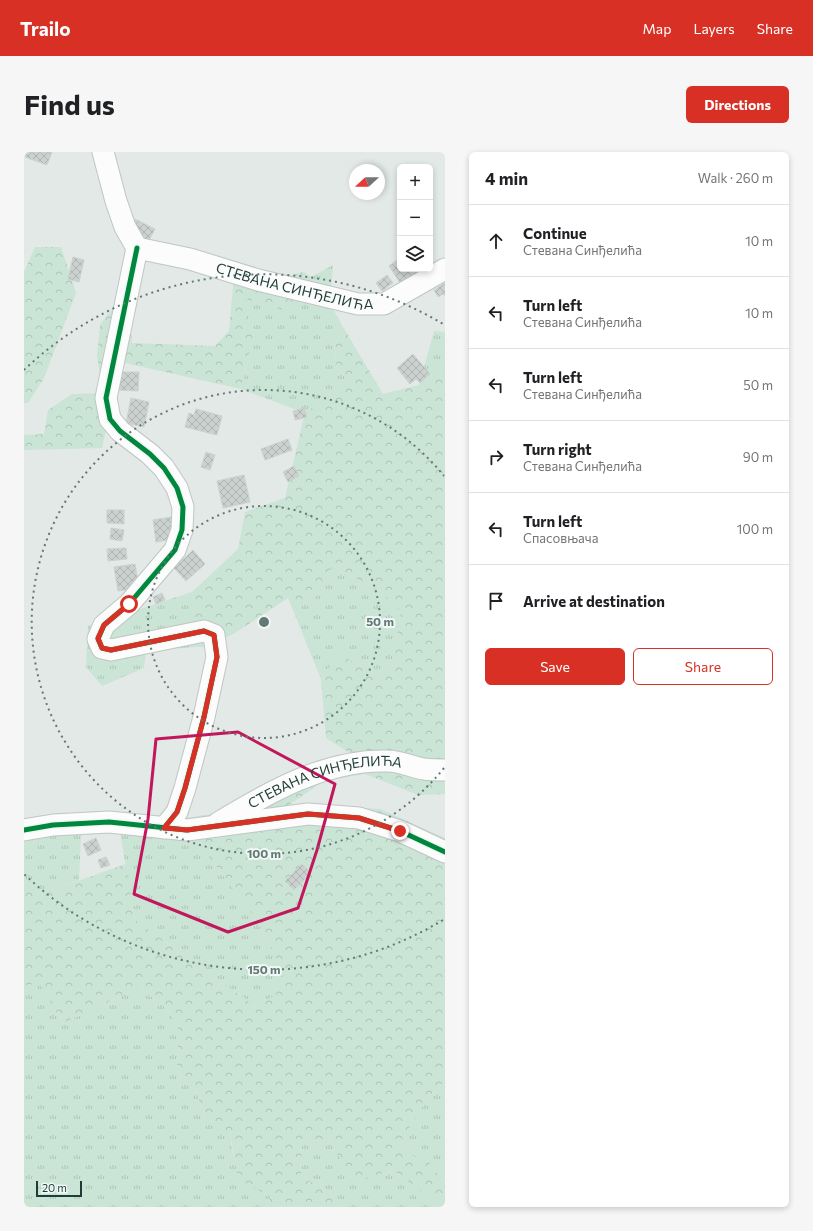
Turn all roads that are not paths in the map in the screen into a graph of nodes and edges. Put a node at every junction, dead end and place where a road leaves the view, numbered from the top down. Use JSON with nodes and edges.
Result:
{"nodes":[{"id":1,"x":103,"y":152,"type":"edge"},
{"id":2,"x":137,"y":248,"type":"junction"},
{"id":3,"x":445,"y":269,"type":"edge"},
{"id":4,"x":445,"y":770,"type":"edge"},
{"id":5,"x":211,"y":827,"type":"junction"},
{"id":6,"x":164,"y":828,"type":"junction"},
{"id":7,"x":24,"y":830,"type":"edge"},
{"id":8,"x":445,"y":852,"type":"edge"}],
"edges":[{"from":1,"to":2,"type":"street"},
{"from":2,"to":3,"type":"street","name":"СТЕВАНА СИНЂЕЛИЋА"},
{"from":2,"to":6,"type":"street"},
{"from":4,"to":5,"type":"street","name":"СТЕВАНА СИНЂЕЛИЋА"},
{"from":5,"to":6,"type":"street"},
{"from":5,"to":8,"type":"street"},
{"from":6,"to":7,"type":"street"}]}
